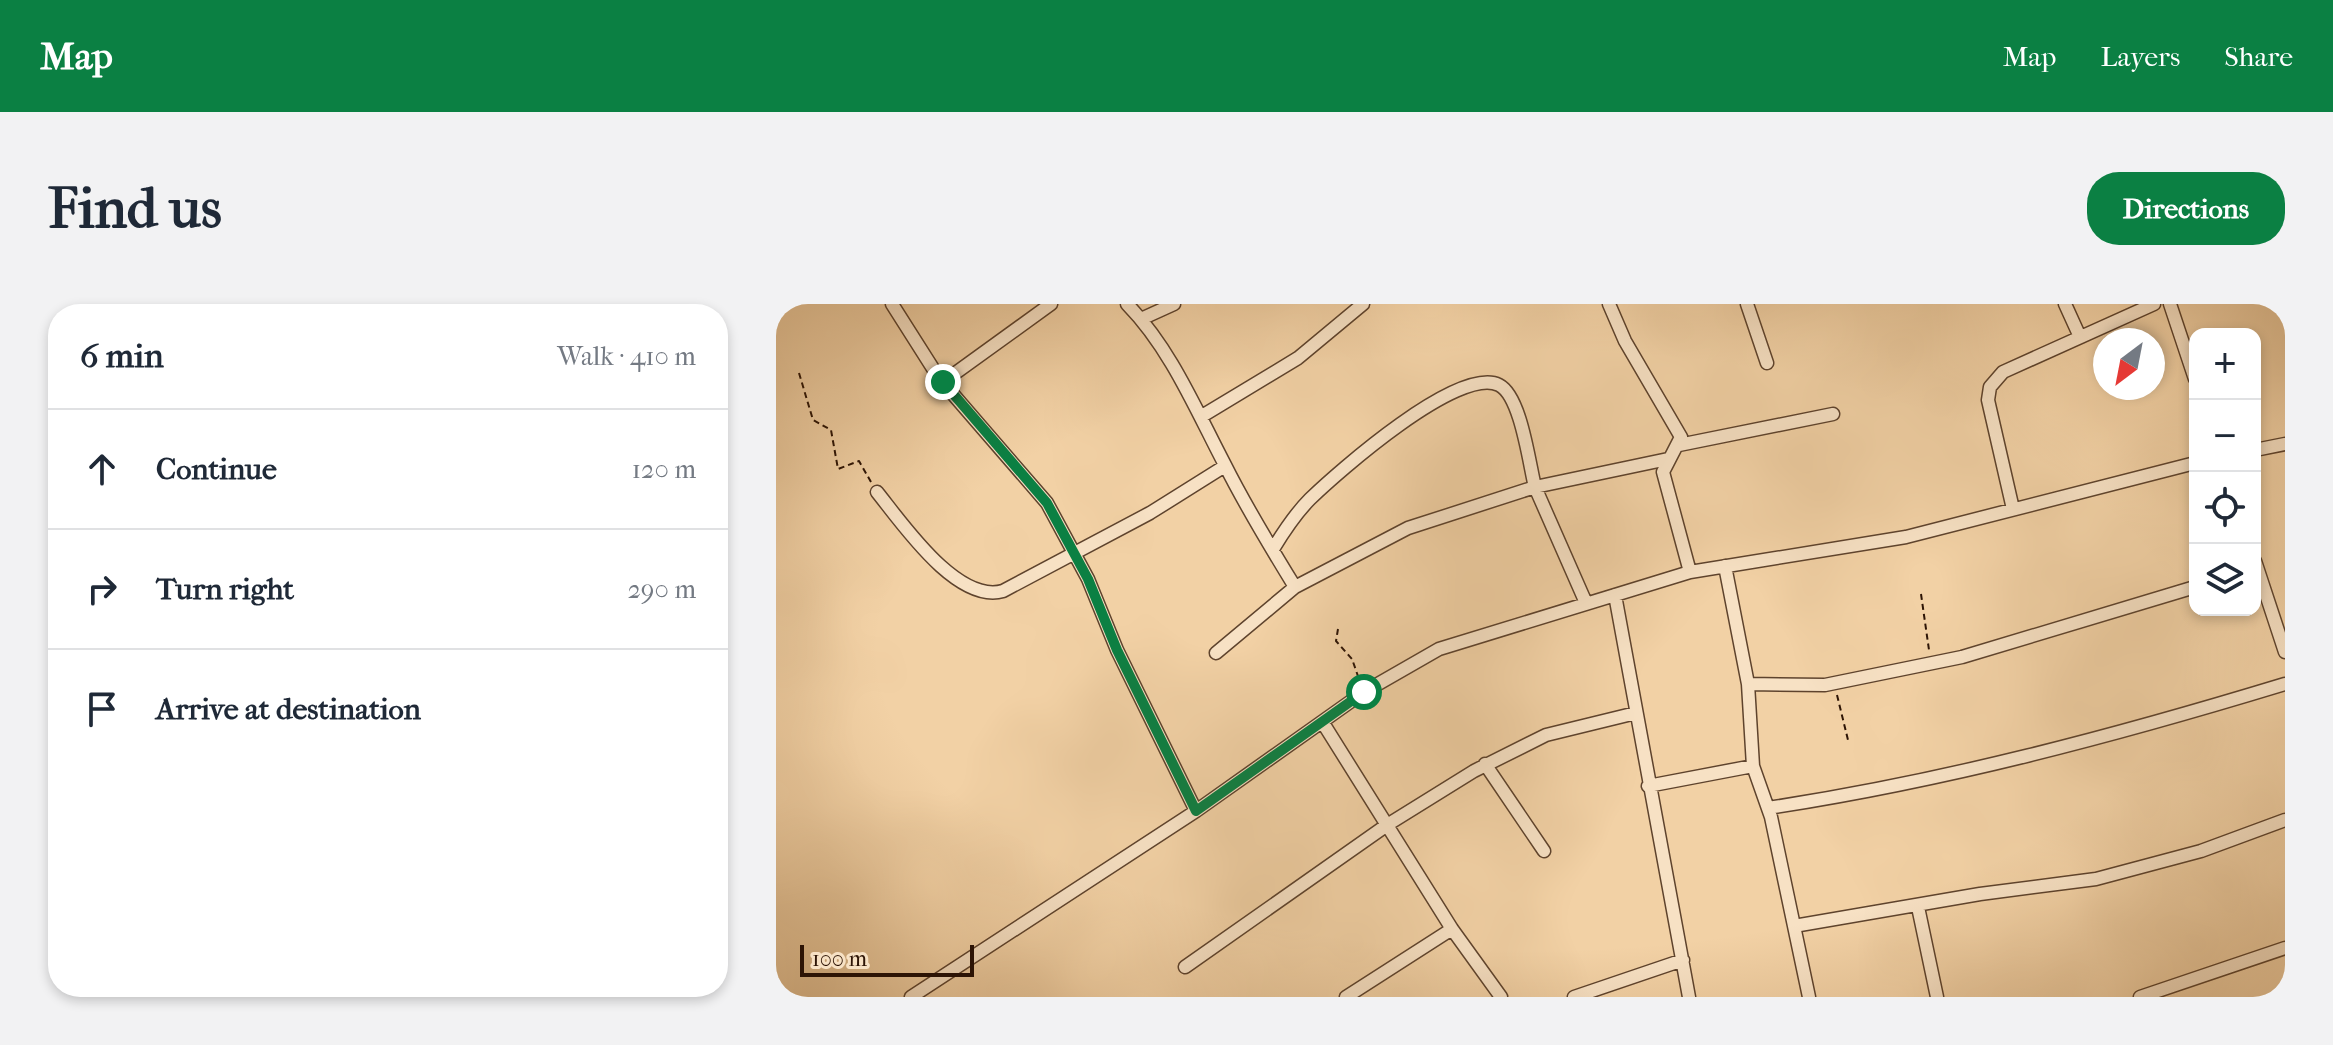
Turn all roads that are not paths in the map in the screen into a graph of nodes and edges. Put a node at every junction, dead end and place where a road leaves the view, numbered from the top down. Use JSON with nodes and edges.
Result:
{"nodes":[{"id":1,"x":892,"y":304,"type":"edge"},
{"id":2,"x":1051,"y":304,"type":"edge"},
{"id":3,"x":1127,"y":304,"type":"edge"},
{"id":4,"x":1174,"y":304,"type":"edge"},
{"id":5,"x":1363,"y":304,"type":"edge"},
{"id":6,"x":1609,"y":304,"type":"edge"},
{"id":7,"x":1747,"y":304,"type":"edge"},
{"id":8,"x":2065,"y":304,"type":"edge"},
{"id":9,"x":2154,"y":304,"type":"edge"},
{"id":10,"x":2170,"y":304,"type":"edge"},
{"id":11,"x":1141,"y":319,"type":"junction"},
{"id":12,"x":2080,"y":337,"type":"junction"},
{"id":13,"x":2189,"y":361,"type":"edge"},
{"id":14,"x":1767,"y":363,"type":"dead end"},
{"id":15,"x":943,"y":382,"type":"junction"},
{"id":16,"x":1833,"y":414,"type":"dead end"},
{"id":17,"x":1202,"y":416,"type":"junction"},
{"id":18,"x":2285,"y":444,"type":"edge"},
{"id":19,"x":1679,"y":445,"type":"junction"},
{"id":20,"x":2261,"y":449,"type":"edge"},
{"id":21,"x":1668,"y":459,"type":"junction"},
{"id":22,"x":2189,"y":465,"type":"edge"},
{"id":23,"x":1225,"y":466,"type":"junction"},
{"id":24,"x":1535,"y":487,"type":"junction"},
{"id":25,"x":877,"y":492,"type":"road end"},
{"id":26,"x":2013,"y":509,"type":"junction"},
{"id":27,"x":1273,"y":549,"type":"junction"},
{"id":28,"x":1074,"y":552,"type":"junction"},
{"id":29,"x":1725,"y":566,"type":"junction"},
{"id":30,"x":1690,"y":572,"type":"junction"},
{"id":31,"x":2261,"y":581,"type":"edge"},
{"id":32,"x":1295,"y":587,"type":"junction"},
{"id":33,"x":2189,"y":589,"type":"edge"},
{"id":34,"x":1615,"y":595,"type":"junction"},
{"id":35,"x":1586,"y":603,"type":"junction"},
{"id":36,"x":2285,"y":652,"type":"edge"},
{"id":37,"x":1216,"y":653,"type":"dead end"},
{"id":38,"x":1748,"y":684,"type":"junction"},
{"id":39,"x":2285,"y":684,"type":"edge"},
{"id":40,"x":1636,"y":713,"type":"junction"},
{"id":41,"x":1323,"y":723,"type":"junction"},
{"id":42,"x":1485,"y":764,"type":"junction"},
{"id":43,"x":1753,"y":766,"type":"junction"},
{"id":44,"x":1648,"y":786,"type":"junction"},
{"id":45,"x":1768,"y":808,"type":"junction"},
{"id":46,"x":1196,"y":811,"type":"junction"},
{"id":47,"x":2285,"y":820,"type":"edge"},
{"id":48,"x":1387,"y":825,"type":"junction"},
{"id":49,"x":1544,"y":851,"type":"dead end"},
{"id":50,"x":1918,"y":907,"type":"junction"},
{"id":51,"x":1794,"y":926,"type":"junction"},
{"id":52,"x":1452,"y":929,"type":"junction"},
{"id":53,"x":2285,"y":948,"type":"edge"},
{"id":54,"x":1683,"y":960,"type":"junction"},
{"id":55,"x":1185,"y":967,"type":"dead end"},
{"id":56,"x":911,"y":997,"type":"edge"},
{"id":57,"x":1346,"y":997,"type":"edge"},
{"id":58,"x":1501,"y":997,"type":"edge"},
{"id":59,"x":1574,"y":997,"type":"edge"},
{"id":60,"x":1689,"y":997,"type":"edge"},
{"id":61,"x":1809,"y":997,"type":"edge"},
{"id":62,"x":1937,"y":997,"type":"edge"},
{"id":63,"x":2140,"y":997,"type":"edge"}],
"edges":[{"from":1,"to":15,"type":"street"},
{"from":2,"to":15,"type":"street"},
{"from":3,"to":11,"type":"street"},
{"from":4,"to":11,"type":"street"},
{"from":5,"to":17,"type":"street"},
{"from":6,"to":19,"type":"street"},
{"from":7,"to":14,"type":"street"},
{"from":8,"to":12,"type":"street"},
{"from":9,"to":12,"type":"street"},
{"from":10,"to":13,"type":"street"},
{"from":11,"to":17,"type":"street"},
{"from":12,"to":26,"type":"street"},
{"from":15,"to":28,"type":"street"},
{"from":16,"to":19,"type":"street"},
{"from":17,"to":23,"type":"street"},
{"from":18,"to":20,"type":"street"},
{"from":19,"to":21,"type":"street"},
{"from":21,"to":24,"type":"street"},
{"from":21,"to":30,"type":"street"},
{"from":22,"to":26,"type":"street"},
{"from":23,"to":27,"type":"street"},
{"from":23,"to":28,"type":"street"},
{"from":24,"to":27,"type":"street"},
{"from":24,"to":32,"type":"street"},
{"from":24,"to":35,"type":"street"},
{"from":25,"to":28,"type":"street"},
{"from":26,"to":29,"type":"street"},
{"from":27,"to":32,"type":"street"},
{"from":28,"to":46,"type":"street"},
{"from":29,"to":30,"type":"street"},
{"from":29,"to":38,"type":"street"},
{"from":30,"to":34,"type":"street"},
{"from":31,"to":36,"type":"street"},
{"from":32,"to":37,"type":"street"},
{"from":33,"to":38,"type":"street"},
{"from":34,"to":35,"type":"street"},
{"from":34,"to":40,"type":"street"},
{"from":35,"to":41,"type":"street"},
{"from":38,"to":43,"type":"street"},
{"from":39,"to":45,"type":"street"},
{"from":40,"to":42,"type":"street"},
{"from":40,"to":44,"type":"street"},
{"from":41,"to":46,"type":"street"},
{"from":41,"to":48,"type":"street"},
{"from":42,"to":48,"type":"street"},
{"from":42,"to":49,"type":"street"},
{"from":43,"to":44,"type":"street"},
{"from":43,"to":45,"type":"street"},
{"from":44,"to":54,"type":"street"},
{"from":45,"to":51,"type":"street"},
{"from":46,"to":56,"type":"street"},
{"from":47,"to":50,"type":"street"},
{"from":48,"to":52,"type":"street"},
{"from":48,"to":55,"type":"street"},
{"from":50,"to":51,"type":"street"},
{"from":50,"to":62,"type":"street"},
{"from":51,"to":61,"type":"street"},
{"from":52,"to":57,"type":"street"},
{"from":52,"to":58,"type":"street"},
{"from":53,"to":63,"type":"street"},
{"from":54,"to":59,"type":"street"},
{"from":54,"to":60,"type":"street"}]}
